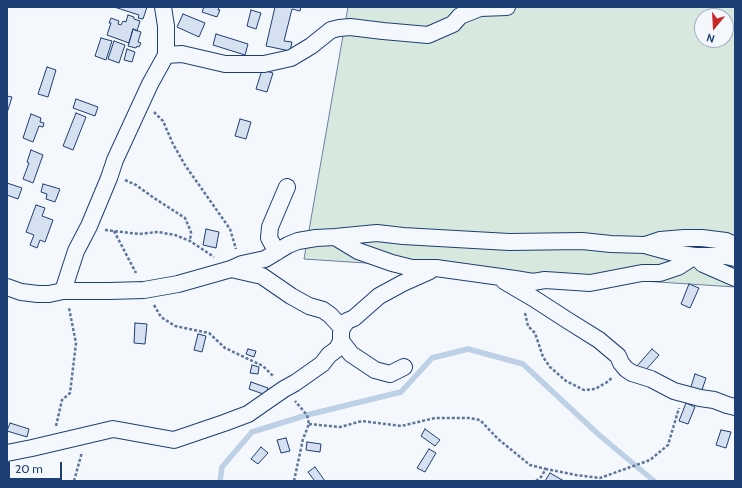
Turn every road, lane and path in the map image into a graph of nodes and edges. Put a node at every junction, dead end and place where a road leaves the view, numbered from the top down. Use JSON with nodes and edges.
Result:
{"nodes":[{"id":1,"x":163,"y":7,"type":"edge"},
{"id":2,"x":507,"y":7,"type":"edge"},
{"id":3,"x":166,"y":55,"type":"junction"},
{"id":4,"x":143,"y":100,"type":"junction"},
{"id":5,"x":109,"y":178,"type":"junction"},
{"id":6,"x":287,"y":187,"type":"dead end"},
{"id":7,"x":89,"y":226,"type":"junction"},
{"id":8,"x":114,"y":231,"type":"junction"},
{"id":9,"x":335,"y":237,"type":"junction"},
{"id":10,"x":190,"y":241,"type":"junction"},
{"id":11,"x":645,"y":245,"type":"junction"},
{"id":12,"x":735,"y":245,"type":"edge"},
{"id":13,"x":277,"y":252,"type":"junction"},
{"id":14,"x":695,"y":256,"type":"junction"},
{"id":15,"x":735,"y":258,"type":"edge"},
{"id":16,"x":236,"y":266,"type":"junction"},
{"id":17,"x":436,"y":268,"type":"junction"},
{"id":18,"x":498,"y":277,"type":"junction"},
{"id":19,"x":735,"y":278,"type":"edge"},
{"id":20,"x":7,"y":287,"type":"edge"},
{"id":21,"x":144,"y":290,"type":"junction"},
{"id":22,"x":63,"y":291,"type":"junction"},
{"id":23,"x":524,"y":292,"type":"junction"},
{"id":24,"x":342,"y":335,"type":"junction"},
{"id":25,"x":621,"y":363,"type":"junction"},
{"id":26,"x":404,"y":367,"type":"dead end"},
{"id":27,"x":284,"y":389,"type":"junction"},
{"id":28,"x":683,"y":394,"type":"junction"},
{"id":29,"x":732,"y":405,"type":"edge"},
{"id":30,"x":309,"y":424,"type":"junction"},
{"id":31,"x":84,"y":436,"type":"junction"},
{"id":32,"x":52,"y":443,"type":"junction"},
{"id":33,"x":7,"y":453,"type":"edge"},
{"id":34,"x":546,"y":469,"type":"junction"},
{"id":35,"x":576,"y":476,"type":"junction"},
{"id":36,"x":74,"y":481,"type":"edge"},
{"id":37,"x":294,"y":481,"type":"edge"},
{"id":38,"x":536,"y":481,"type":"edge"},
{"id":39,"x":577,"y":481,"type":"edge"}],
"edges":[{"from":1,"to":3,"type":"street"},
{"from":2,"to":3,"type":"street"},
{"from":3,"to":4,"type":"street"},
{"from":4,"to":5,"type":"street"},
{"from":4,"to":16,"type":"path"},
{"from":5,"to":7,"type":"street"},
{"from":5,"to":10,"type":"path"},
{"from":6,"to":13,"type":"street"},
{"from":7,"to":8,"type":"path"},
{"from":7,"to":22,"type":"street"},
{"from":8,"to":10,"type":"path"},
{"from":8,"to":21,"type":"path"},
{"from":9,"to":11,"type":"street"},
{"from":9,"to":13,"type":"street"},
{"from":9,"to":17,"type":"street"},
{"from":10,"to":16,"type":"path"},
{"from":11,"to":12,"type":"street"},
{"from":11,"to":14,"type":"street"},
{"from":13,"to":16,"type":"street"},
{"from":14,"to":15,"type":"street"},
{"from":14,"to":18,"type":"street"},
{"from":14,"to":19,"type":"street"},
{"from":16,"to":21,"type":"street"},
{"from":16,"to":24,"type":"street"},
{"from":17,"to":18,"type":"street"},
{"from":17,"to":24,"type":"street"},
{"from":18,"to":23,"type":"street"},
{"from":20,"to":22,"type":"street"},
{"from":21,"to":22,"type":"street"},
{"from":21,"to":27,"type":"path"},
{"from":22,"to":32,"type":"path"},
{"from":23,"to":25,"type":"street"},
{"from":23,"to":25,"type":"path"},
{"from":24,"to":26,"type":"street"},
{"from":24,"to":27,"type":"street"},
{"from":25,"to":28,"type":"street"},
{"from":27,"to":30,"type":"path"},
{"from":27,"to":31,"type":"street"},
{"from":28,"to":29,"type":"street"},
{"from":28,"to":35,"type":"path"},
{"from":30,"to":34,"type":"path"},
{"from":30,"to":37,"type":"path"},
{"from":31,"to":32,"type":"street"},
{"from":31,"to":36,"type":"path"},
{"from":32,"to":33,"type":"street"},
{"from":34,"to":35,"type":"path"},
{"from":34,"to":38,"type":"path"},
{"from":35,"to":39,"type":"path"}]}
